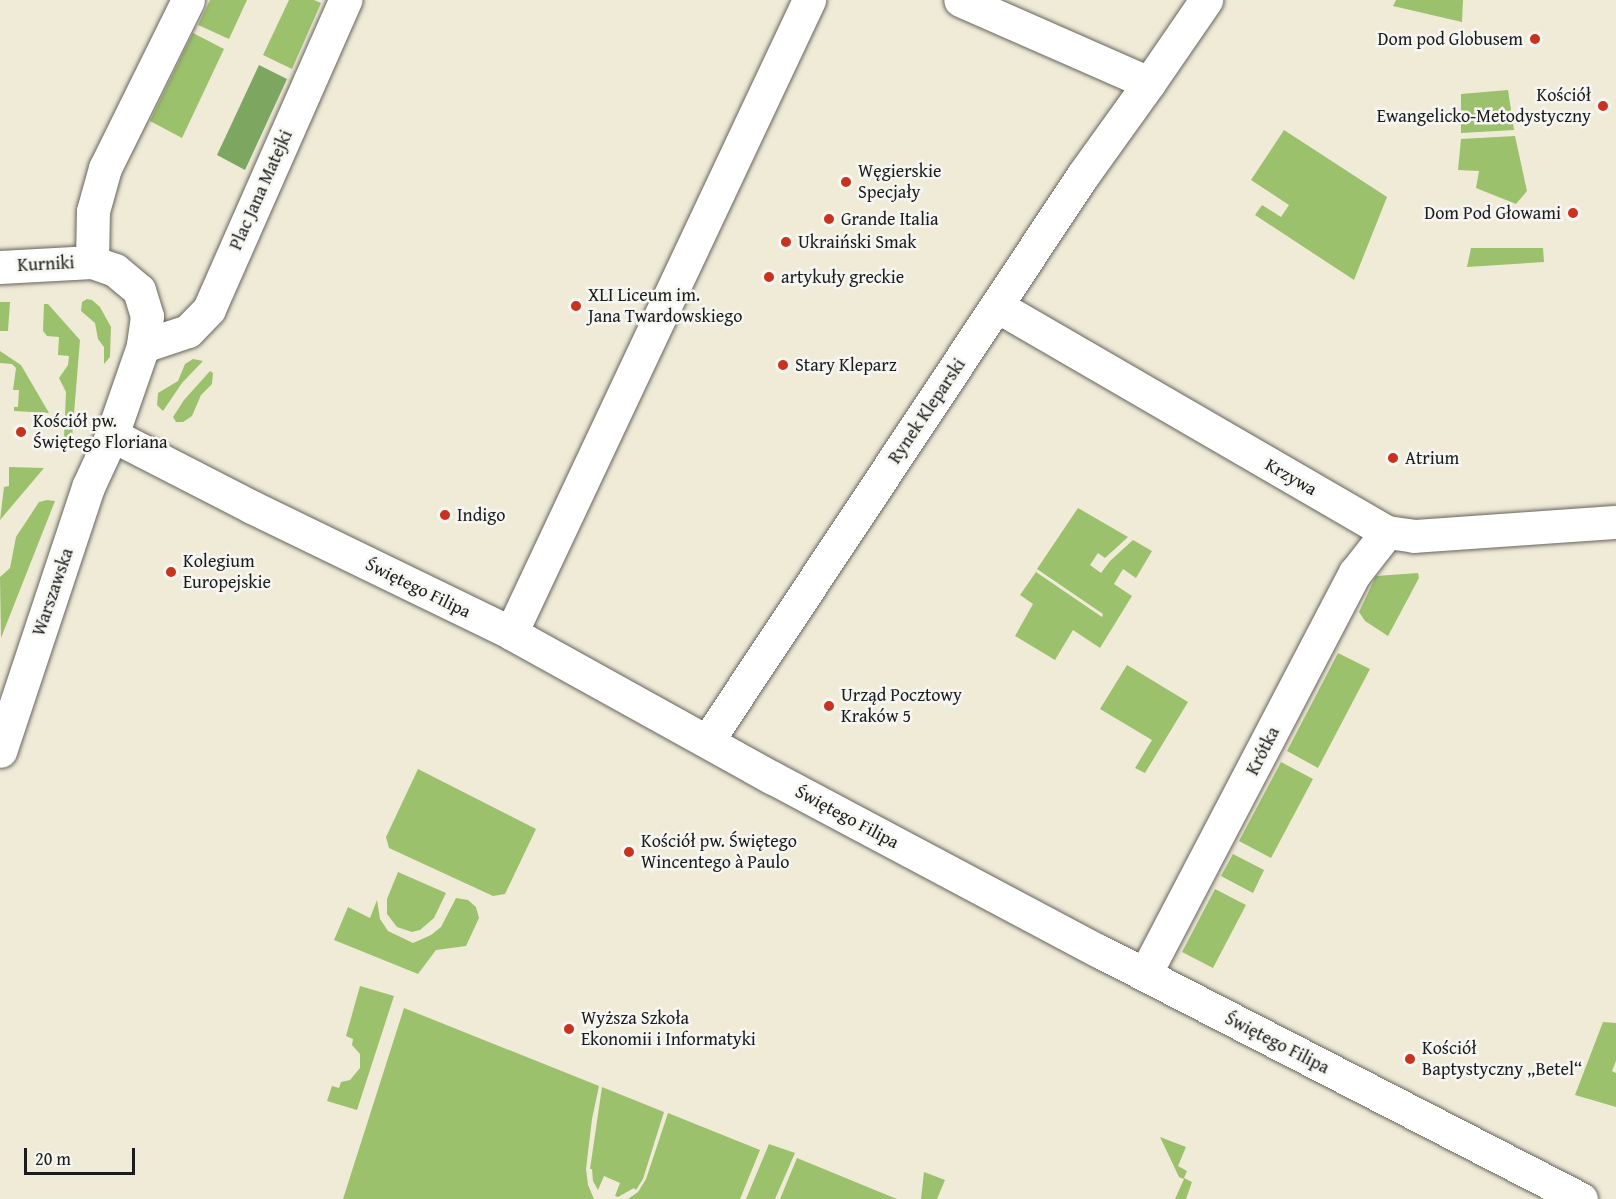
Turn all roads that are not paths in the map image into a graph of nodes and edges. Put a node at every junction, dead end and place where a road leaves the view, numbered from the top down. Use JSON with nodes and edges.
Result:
{"nodes":[{"id":1,"x":188,"y":0,"type":"edge"},
{"id":2,"x":345,"y":0,"type":"edge"},
{"id":3,"x":810,"y":0,"type":"edge"},
{"id":4,"x":960,"y":0,"type":"edge"},
{"id":5,"x":1206,"y":0,"type":"edge"},
{"id":6,"x":1149,"y":83,"type":"junction"},
{"id":7,"x":92,"y":261,"type":"junction"},
{"id":8,"x":0,"y":267,"type":"edge"},
{"id":9,"x":997,"y":306,"type":"junction"},
{"id":10,"x":143,"y":346,"type":"junction"},
{"id":11,"x":112,"y":435,"type":"junction"},
{"id":12,"x":1616,"y":522,"type":"edge"},
{"id":13,"x":1387,"y":532,"type":"junction"},
{"id":14,"x":511,"y":633,"type":"junction"},
{"id":15,"x":708,"y":740,"type":"junction"},
{"id":16,"x":0,"y":751,"type":"edge"},
{"id":17,"x":1145,"y":974,"type":"junction"},
{"id":18,"x":1581,"y":1199,"type":"edge"}],
"edges":[{"from":1,"to":7,"type":"street"},
{"from":2,"to":10,"type":"street","name":"Plac Jana Matejki"},
{"from":3,"to":14,"type":"street"},
{"from":4,"to":6,"type":"street"},
{"from":5,"to":6,"type":"street","name":"Rynek Kleparski"},
{"from":6,"to":9,"type":"street","name":"Rynek Kleparski"},
{"from":7,"to":8,"type":"street","name":"Kurniki"},
{"from":7,"to":10,"type":"street"},
{"from":9,"to":13,"type":"street","name":"Krzywa"},
{"from":9,"to":15,"type":"street","name":"Rynek Kleparski"},
{"from":10,"to":11,"type":"street"},
{"from":11,"to":14,"type":"street","name":"Świętego Filipa"},
{"from":11,"to":16,"type":"street","name":"Warszawska"},
{"from":12,"to":13,"type":"street","name":"Krzywa"},
{"from":13,"to":17,"type":"street","name":"Krótka"},
{"from":14,"to":15,"type":"street","name":"Świętego Filipa"},
{"from":15,"to":17,"type":"street","name":"Świętego Filipa"},
{"from":17,"to":18,"type":"street","name":"Świętego Filipa"}]}
